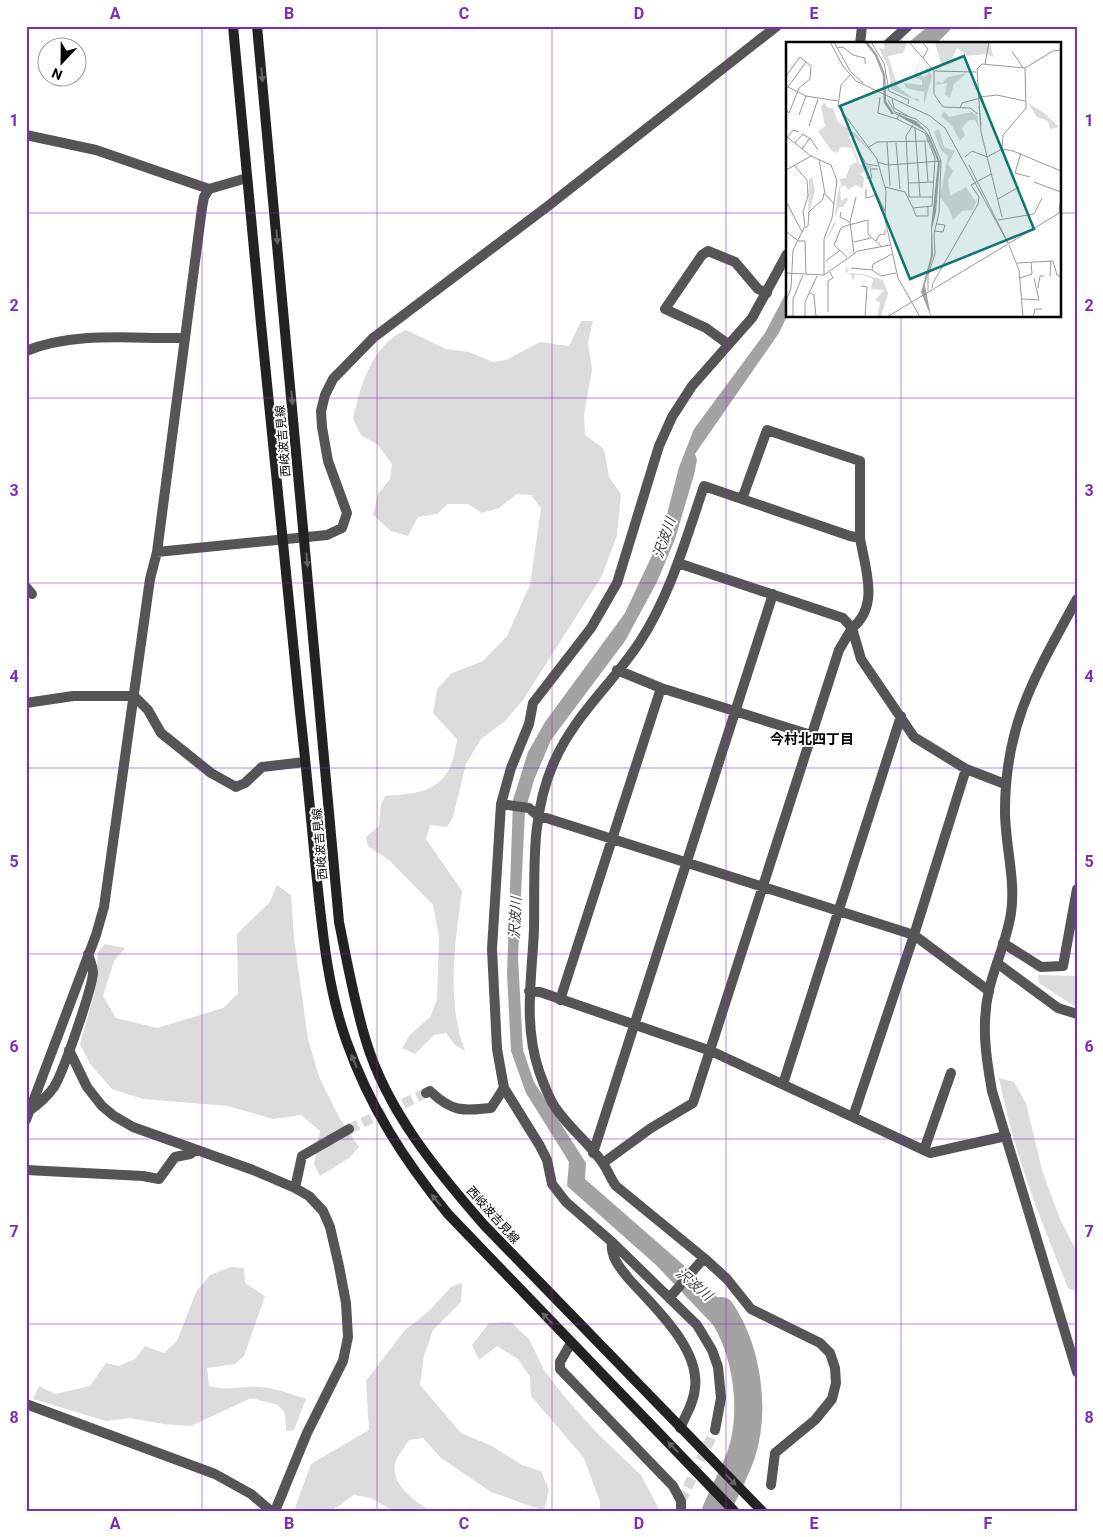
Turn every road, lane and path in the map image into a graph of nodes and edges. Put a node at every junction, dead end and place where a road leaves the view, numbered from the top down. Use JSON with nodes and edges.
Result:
{"nodes":[{"id":1,"x":233,"y":26,"type":"edge"},
{"id":2,"x":257,"y":26,"type":"edge"},
{"id":3,"x":777,"y":26,"type":"edge"},
{"id":4,"x":862,"y":26,"type":"edge"},
{"id":5,"x":908,"y":26,"type":"edge"},
{"id":6,"x":860,"y":42,"type":"edge"},
{"id":7,"x":890,"y":42,"type":"edge"},
{"id":8,"x":26,"y":135,"type":"edge"},
{"id":9,"x":247,"y":178,"type":"junction"},
{"id":10,"x":209,"y":188,"type":"junction"},
{"id":11,"x":786,"y":256,"type":"edge"},
{"id":12,"x":766,"y":293,"type":"junction"},
{"id":13,"x":185,"y":338,"type":"junction"},
{"id":14,"x":728,"y":344,"type":"junction"},
{"id":15,"x":26,"y":351,"type":"edge"},
{"id":16,"x":742,"y":500,"type":"junction"},
{"id":17,"x":305,"y":537,"type":"junction"},
{"id":18,"x":860,"y":538,"type":"junction"},
{"id":19,"x":282,"y":540,"type":"junction"},
{"id":20,"x":157,"y":552,"type":"junction"},
{"id":21,"x":678,"y":563,"type":"junction"},
{"id":22,"x":773,"y":594,"type":"junction"},
{"id":23,"x":1077,"y":599,"type":"edge"},
{"id":24,"x":852,"y":628,"type":"junction"},
{"id":25,"x":617,"y":670,"type":"junction"},
{"id":26,"x":661,"y":688,"type":"junction"},
{"id":27,"x":134,"y":696,"type":"junction"},
{"id":28,"x":26,"y":703,"type":"edge"},
{"id":29,"x":734,"y":712,"type":"junction"},
{"id":30,"x":901,"y":716,"type":"junction"},
{"id":31,"x":811,"y":735,"type":"junction"},
{"id":32,"x":305,"y":762,"type":"junction"},
{"id":33,"x":966,"y":770,"type":"junction"},
{"id":34,"x":1005,"y":784,"type":"junction"},
{"id":35,"x":504,"y":804,"type":"junction"},
{"id":36,"x":533,"y":812,"type":"junction"},
{"id":37,"x":614,"y":839,"type":"junction"},
{"id":38,"x":687,"y":862,"type":"junction"},
{"id":39,"x":763,"y":886,"type":"junction"},
{"id":40,"x":1077,"y":889,"type":"edge"},
{"id":41,"x":838,"y":912,"type":"junction"},
{"id":42,"x":914,"y":936,"type":"junction"},
{"id":43,"x":1003,"y":943,"type":"junction"},
{"id":44,"x":88,"y":954,"type":"junction"},
{"id":45,"x":997,"y":963,"type":"junction"},
{"id":46,"x":528,"y":991,"type":"junction"},
{"id":47,"x":989,"y":991,"type":"junction"},
{"id":48,"x":560,"y":1000,"type":"junction"},
{"id":49,"x":1077,"y":1014,"type":"edge"},
{"id":50,"x":633,"y":1025,"type":"junction"},
{"id":51,"x":69,"y":1050,"type":"junction"},
{"id":52,"x":711,"y":1051,"type":"junction"},
{"id":53,"x":951,"y":1073,"type":"dead end"},
{"id":54,"x":783,"y":1084,"type":"junction"},
{"id":55,"x":504,"y":1088,"type":"junction"},
{"id":56,"x":426,"y":1093,"type":"dead end"},
{"id":57,"x":28,"y":1116,"type":"edge"},
{"id":58,"x":853,"y":1117,"type":"junction"},
{"id":59,"x":349,"y":1129,"type":"tunnel mouth"},
{"id":60,"x":1006,"y":1136,"type":"junction"},
{"id":61,"x":196,"y":1150,"type":"junction"},
{"id":62,"x":924,"y":1150,"type":"junction"},
{"id":63,"x":593,"y":1153,"type":"junction"},
{"id":64,"x":603,"y":1163,"type":"junction"},
{"id":65,"x":26,"y":1170,"type":"edge"},
{"id":66,"x":295,"y":1188,"type":"junction"},
{"id":67,"x":612,"y":1242,"type":"junction"},
{"id":68,"x":702,"y":1259,"type":"junction"},
{"id":69,"x":672,"y":1295,"type":"junction"},
{"id":70,"x":571,"y":1343,"type":"junction"},
{"id":71,"x":1077,"y":1372,"type":"edge"},
{"id":72,"x":26,"y":1404,"type":"edge"},
{"id":73,"x":680,"y":1428,"type":"junction"},
{"id":74,"x":714,"y":1430,"type":"tunnel mouth"},
{"id":75,"x":770,"y":1485,"type":"dead end"},
{"id":76,"x":271,"y":1511,"type":"edge"},
{"id":77,"x":275,"y":1511,"type":"edge"},
{"id":78,"x":681,"y":1511,"type":"edge"},
{"id":79,"x":734,"y":1511,"type":"edge"},
{"id":80,"x":762,"y":1511,"type":"edge"}],
"edges":[{"from":1,"to":9,"type":"main road","name":"西岐波吉見線"},
{"from":2,"to":17,"type":"main road","name":"西岐波吉見線","one_way":true},
{"from":3,"to":17,"type":"street"},
{"from":4,"to":6,"type":"street"},
{"from":5,"to":7,"type":"street"},
{"from":8,"to":10,"type":"street"},
{"from":9,"to":10,"type":"street"},
{"from":9,"to":19,"type":"main road","name":"西岐波吉見線"},
{"from":10,"to":13,"type":"street"},
{"from":11,"to":12,"type":"street"},
{"from":12,"to":14,"type":"street"},
{"from":12,"to":14,"type":"street"},
{"from":13,"to":15,"type":"street"},
{"from":13,"to":20,"type":"street"},
{"from":14,"to":35,"type":"street"},
{"from":16,"to":18,"type":"street"},
{"from":16,"to":18,"type":"street"},
{"from":16,"to":21,"type":"street"},
{"from":17,"to":19,"type":"street"},
{"from":17,"to":73,"type":"main road","name":"西岐波吉見線","one_way":true},
{"from":18,"to":24,"type":"street"},
{"from":19,"to":20,"type":"street"},
{"from":19,"to":32,"type":"main road","name":"西岐波吉見線"},
{"from":20,"to":27,"type":"street"},
{"from":21,"to":22,"type":"street"},
{"from":21,"to":25,"type":"street"},
{"from":22,"to":24,"type":"street"},
{"from":22,"to":29,"type":"street"},
{"from":23,"to":34,"type":"street"},
{"from":24,"to":30,"type":"street"},
{"from":24,"to":31,"type":"street"},
{"from":25,"to":26,"type":"street"},
{"from":25,"to":36,"type":"street"},
{"from":26,"to":29,"type":"street"},
{"from":26,"to":37,"type":"street"},
{"from":27,"to":28,"type":"street"},
{"from":27,"to":32,"type":"street"},
{"from":27,"to":44,"type":"street"},
{"from":29,"to":31,"type":"street"},
{"from":29,"to":38,"type":"street"},
{"from":30,"to":33,"type":"street"},
{"from":30,"to":41,"type":"street"},
{"from":31,"to":39,"type":"street"},
{"from":70,"to":32,"type":"main road","name":"西岐波吉見線","one_way":true},
{"from":33,"to":34,"type":"street"},
{"from":33,"to":42,"type":"street"},
{"from":34,"to":43,"type":"street"},
{"from":35,"to":36,"type":"street"},
{"from":35,"to":55,"type":"street"},
{"from":36,"to":37,"type":"street"},
{"from":36,"to":46,"type":"street"},
{"from":37,"to":38,"type":"street"},
{"from":37,"to":48,"type":"street"},
{"from":38,"to":39,"type":"street"},
{"from":38,"to":50,"type":"street"},
{"from":39,"to":41,"type":"street"},
{"from":39,"to":52,"type":"street"},
{"from":40,"to":43,"type":"street"},
{"from":41,"to":42,"type":"street"},
{"from":41,"to":54,"type":"street"},
{"from":42,"to":47,"type":"street"},
{"from":42,"to":58,"type":"street"},
{"from":43,"to":45,"type":"street"},
{"from":44,"to":51,"type":"street"},
{"from":44,"to":57,"type":"street"},
{"from":45,"to":47,"type":"street"},
{"from":45,"to":49,"type":"street"},
{"from":46,"to":48,"type":"street"},
{"from":46,"to":63,"type":"street"},
{"from":47,"to":60,"type":"street"},
{"from":48,"to":50,"type":"street"},
{"from":50,"to":52,"type":"street"},
{"from":50,"to":63,"type":"street"},
{"from":51,"to":57,"type":"street"},
{"from":51,"to":61,"type":"street"},
{"from":52,"to":54,"type":"street"},
{"from":52,"to":64,"type":"street"},
{"from":53,"to":62,"type":"street"},
{"from":54,"to":58,"type":"street"},
{"from":55,"to":56,"type":"street"},
{"from":55,"to":67,"type":"street"},
{"from":58,"to":62,"type":"street"},
{"from":59,"to":66,"type":"street"},
{"from":60,"to":62,"type":"street"},
{"from":60,"to":71,"type":"street"},
{"from":61,"to":65,"type":"street"},
{"from":61,"to":66,"type":"street"},
{"from":63,"to":64,"type":"street"},
{"from":64,"to":68,"type":"street"},
{"from":66,"to":77,"type":"street"},
{"from":67,"to":69,"type":"street"},
{"from":67,"to":73,"type":"street"},
{"from":68,"to":69,"type":"street"},
{"from":68,"to":75,"type":"street"},
{"from":69,"to":74,"type":"street"},
{"from":70,"to":78,"type":"street"},
{"from":79,"to":70,"type":"main road","name":"西岐波吉見線","one_way":true},
{"from":72,"to":76,"type":"street"},
{"from":73,"to":80,"type":"main road","name":"西岐波吉見線","one_way":true}]}
